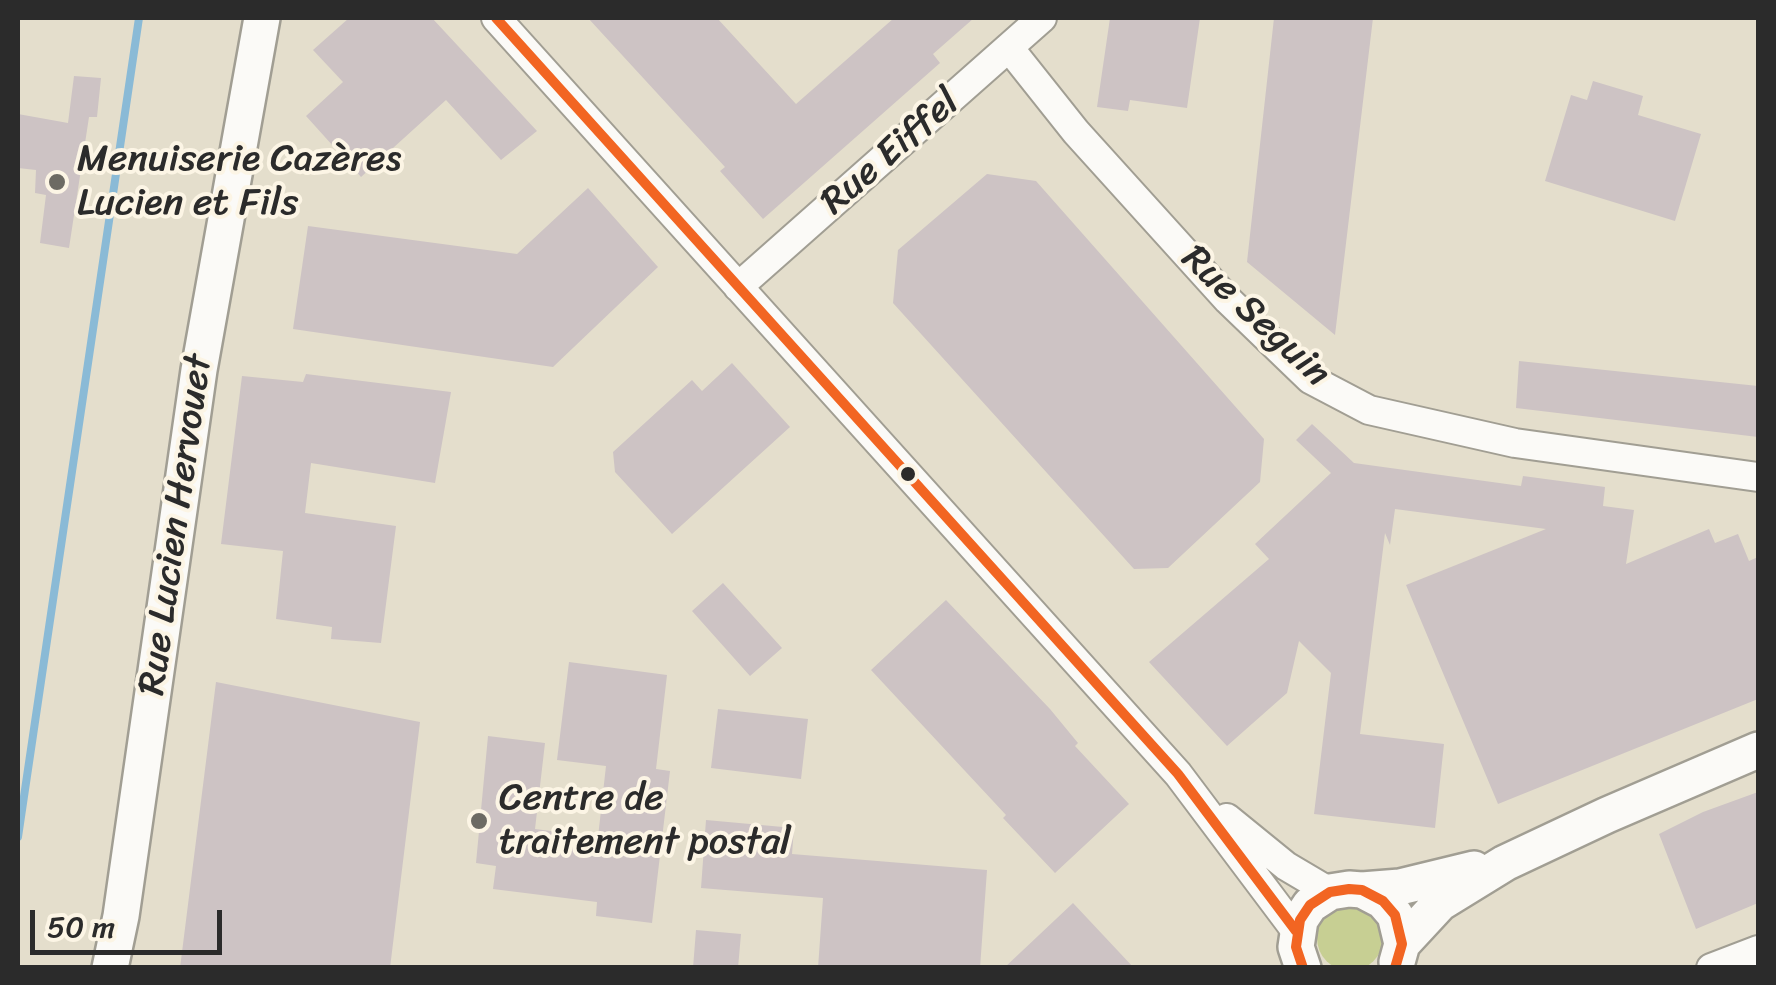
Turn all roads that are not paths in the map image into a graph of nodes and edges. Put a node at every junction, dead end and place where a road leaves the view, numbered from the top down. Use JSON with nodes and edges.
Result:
{"nodes":[{"id":1,"x":253,"y":18,"type":"edge"},
{"id":2,"x":262,"y":18,"type":"edge"},
{"id":3,"x":496,"y":18,"type":"edge"},
{"id":4,"x":1042,"y":18,"type":"edge"},
{"id":5,"x":1010,"y":49,"type":"junction"},
{"id":6,"x":248,"y":83,"type":"junction"},
{"id":7,"x":738,"y":287,"type":"junction"},
{"id":8,"x":1758,"y":477,"type":"edge"},
{"id":9,"x":1758,"y":750,"type":"edge"},
{"id":10,"x":1178,"y":774,"type":"junction"},
{"id":11,"x":1505,"y":864,"type":"junction"},
{"id":12,"x":1346,"y":891,"type":"junction"},
{"id":13,"x":1296,"y":930,"type":"junction"},
{"id":14,"x":1758,"y":950,"type":"edge"},
{"id":15,"x":1399,"y":956,"type":"edge"},
{"id":16,"x":110,"y":968,"type":"edge"},
{"id":17,"x":1302,"y":968,"type":"edge"},
{"id":18,"x":1711,"y":968,"type":"edge"}],
"edges":[{"from":1,"to":6,"type":"main road","name":"Rue Lucien Hervouet"},
{"from":2,"to":6,"type":"main road","name":"Rue Lucien Hervouet"},
{"from":3,"to":7,"type":"street"},
{"from":4,"to":5,"type":"street","name":"Rue Eiffel"},
{"from":5,"to":7,"type":"street","name":"Rue Eiffel"},
{"from":5,"to":8,"type":"street","name":"Rue Seguin"},
{"from":6,"to":16,"type":"main road","name":"Rue Lucien Hervouet"},
{"from":7,"to":10,"type":"street"},
{"from":9,"to":11,"type":"main road"},
{"from":10,"to":12,"type":"street"},
{"from":10,"to":13,"type":"street"},
{"from":11,"to":12,"type":"main road"},
{"from":11,"to":15,"type":"main road"},
{"from":12,"to":13,"type":"main road"},
{"from":12,"to":15,"type":"main road"},
{"from":13,"to":17,"type":"main road"},
{"from":14,"to":18,"type":"street"}]}
